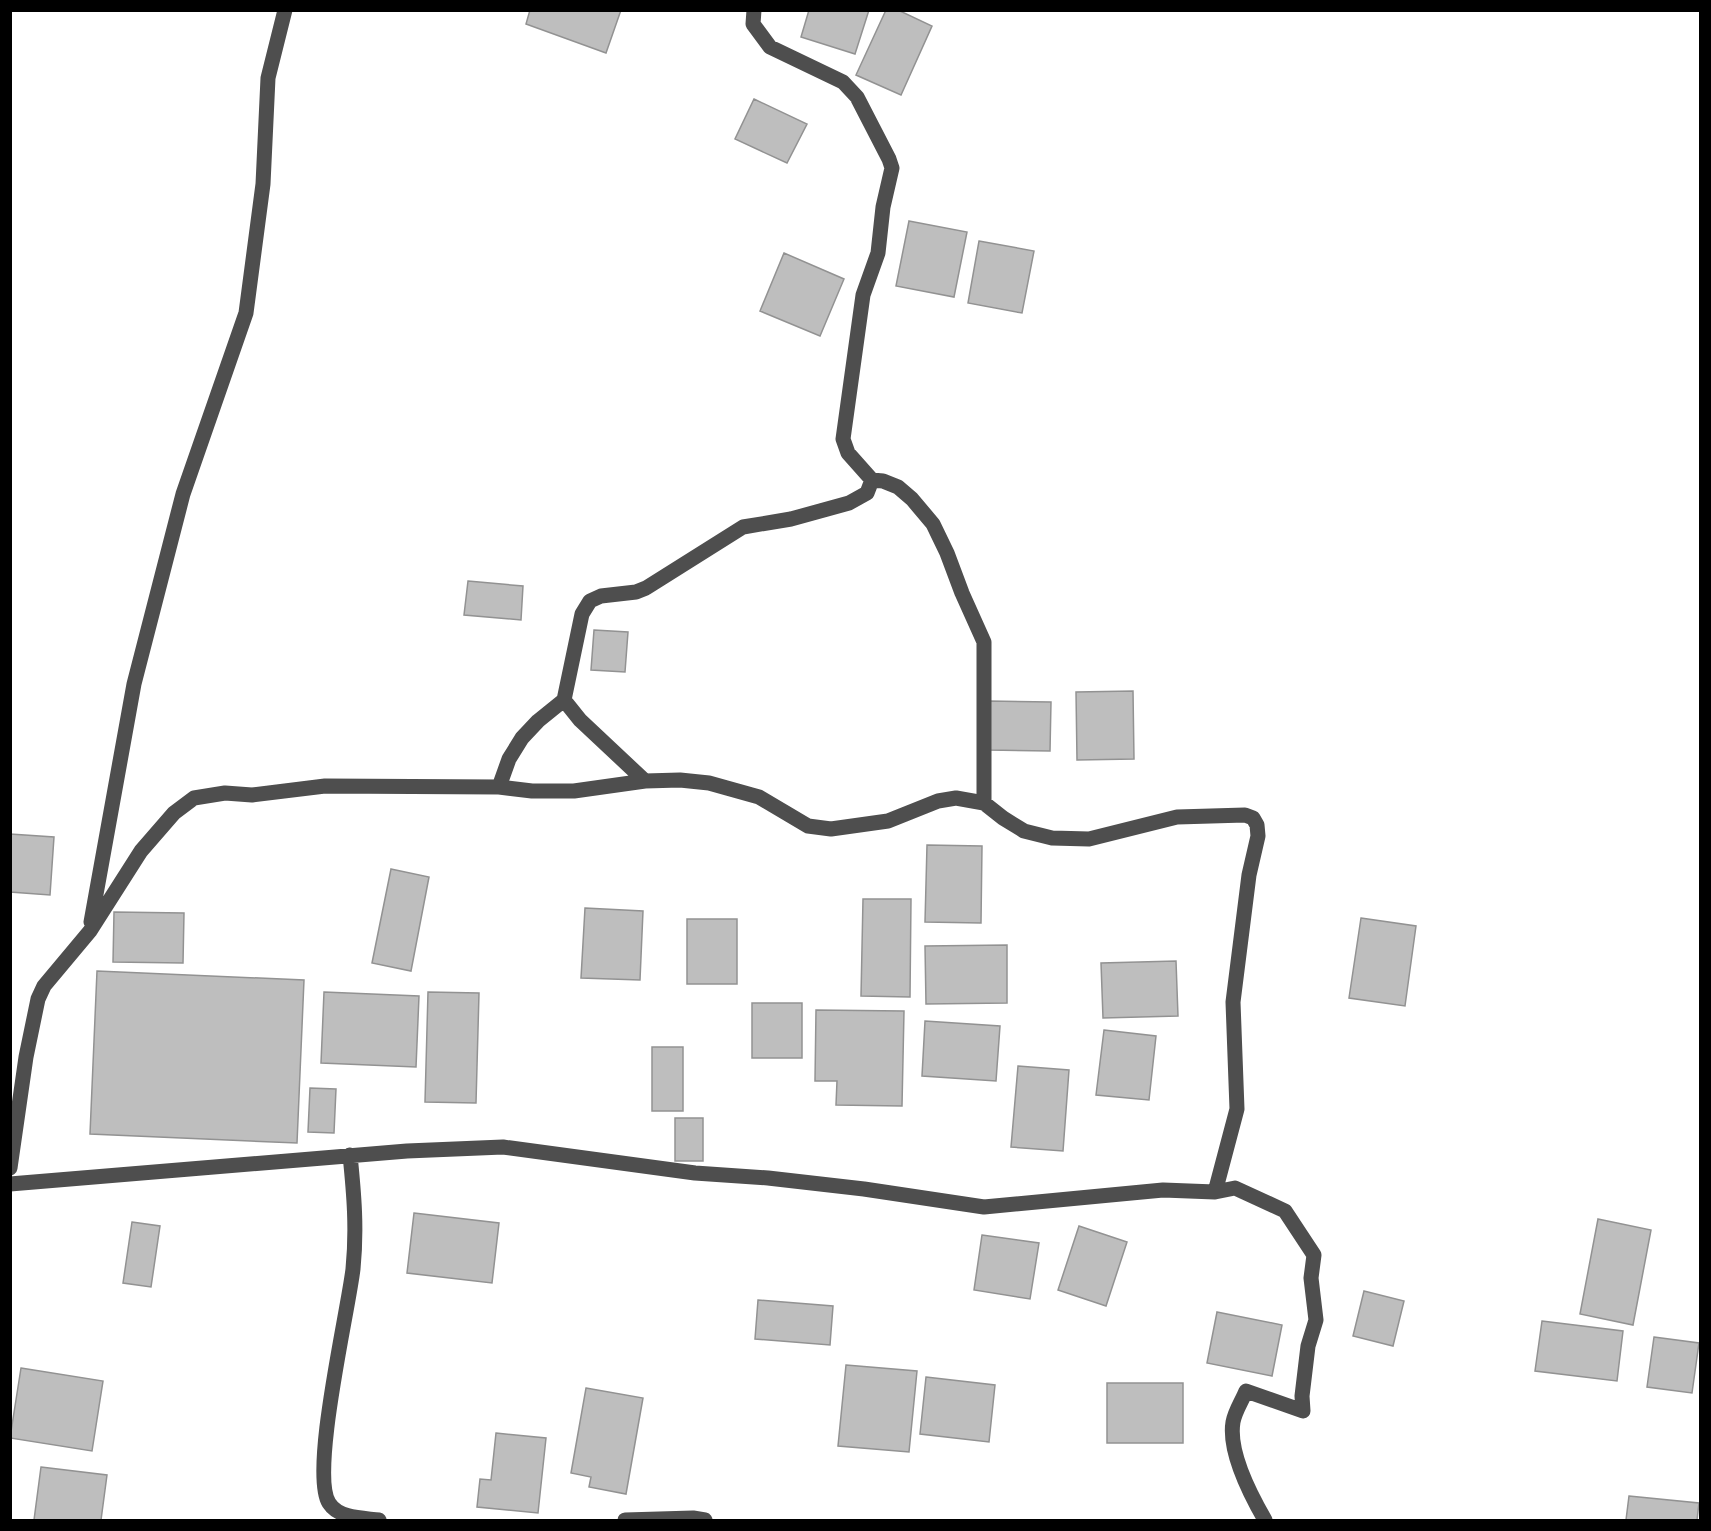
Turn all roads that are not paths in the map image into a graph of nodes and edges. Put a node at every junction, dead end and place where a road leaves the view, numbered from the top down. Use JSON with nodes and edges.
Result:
{"nodes":[{"id":1,"x":285,"y":10,"type":"edge"},
{"id":2,"x":754,"y":10,"type":"edge"},
{"id":3,"x":872,"y":480,"type":"junction"},
{"id":4,"x":564,"y":700,"type":"junction"},
{"id":5,"x":645,"y":781,"type":"junction"},
{"id":6,"x":499,"y":787,"type":"junction"},
{"id":7,"x":984,"y":802,"type":"junction"},
{"id":8,"x":90,"y":931,"type":"junction"},
{"id":9,"x":350,"y":1155,"type":"junction"},
{"id":10,"x":10,"y":1168,"type":"edge"},
{"id":11,"x":10,"y":1184,"type":"edge"},
{"id":12,"x":1215,"y":1192,"type":"junction"},
{"id":13,"x":380,"y":1521,"type":"edge"},
{"id":14,"x":624,"y":1521,"type":"edge"},
{"id":15,"x":705,"y":1521,"type":"edge"},
{"id":16,"x":1265,"y":1521,"type":"edge"}],
"edges":[{"from":1,"to":8,"type":"street"},
{"from":2,"to":3,"type":"street"},
{"from":3,"to":4,"type":"street"},
{"from":3,"to":7,"type":"street"},
{"from":4,"to":5,"type":"street"},
{"from":4,"to":6,"type":"street"},
{"from":5,"to":6,"type":"street"},
{"from":5,"to":7,"type":"street"},
{"from":6,"to":8,"type":"street"},
{"from":7,"to":12,"type":"street"},
{"from":8,"to":10,"type":"street"},
{"from":9,"to":11,"type":"street"},
{"from":9,"to":12,"type":"street"},
{"from":9,"to":13,"type":"street"},
{"from":12,"to":16,"type":"street"},
{"from":14,"to":15,"type":"street"}]}
